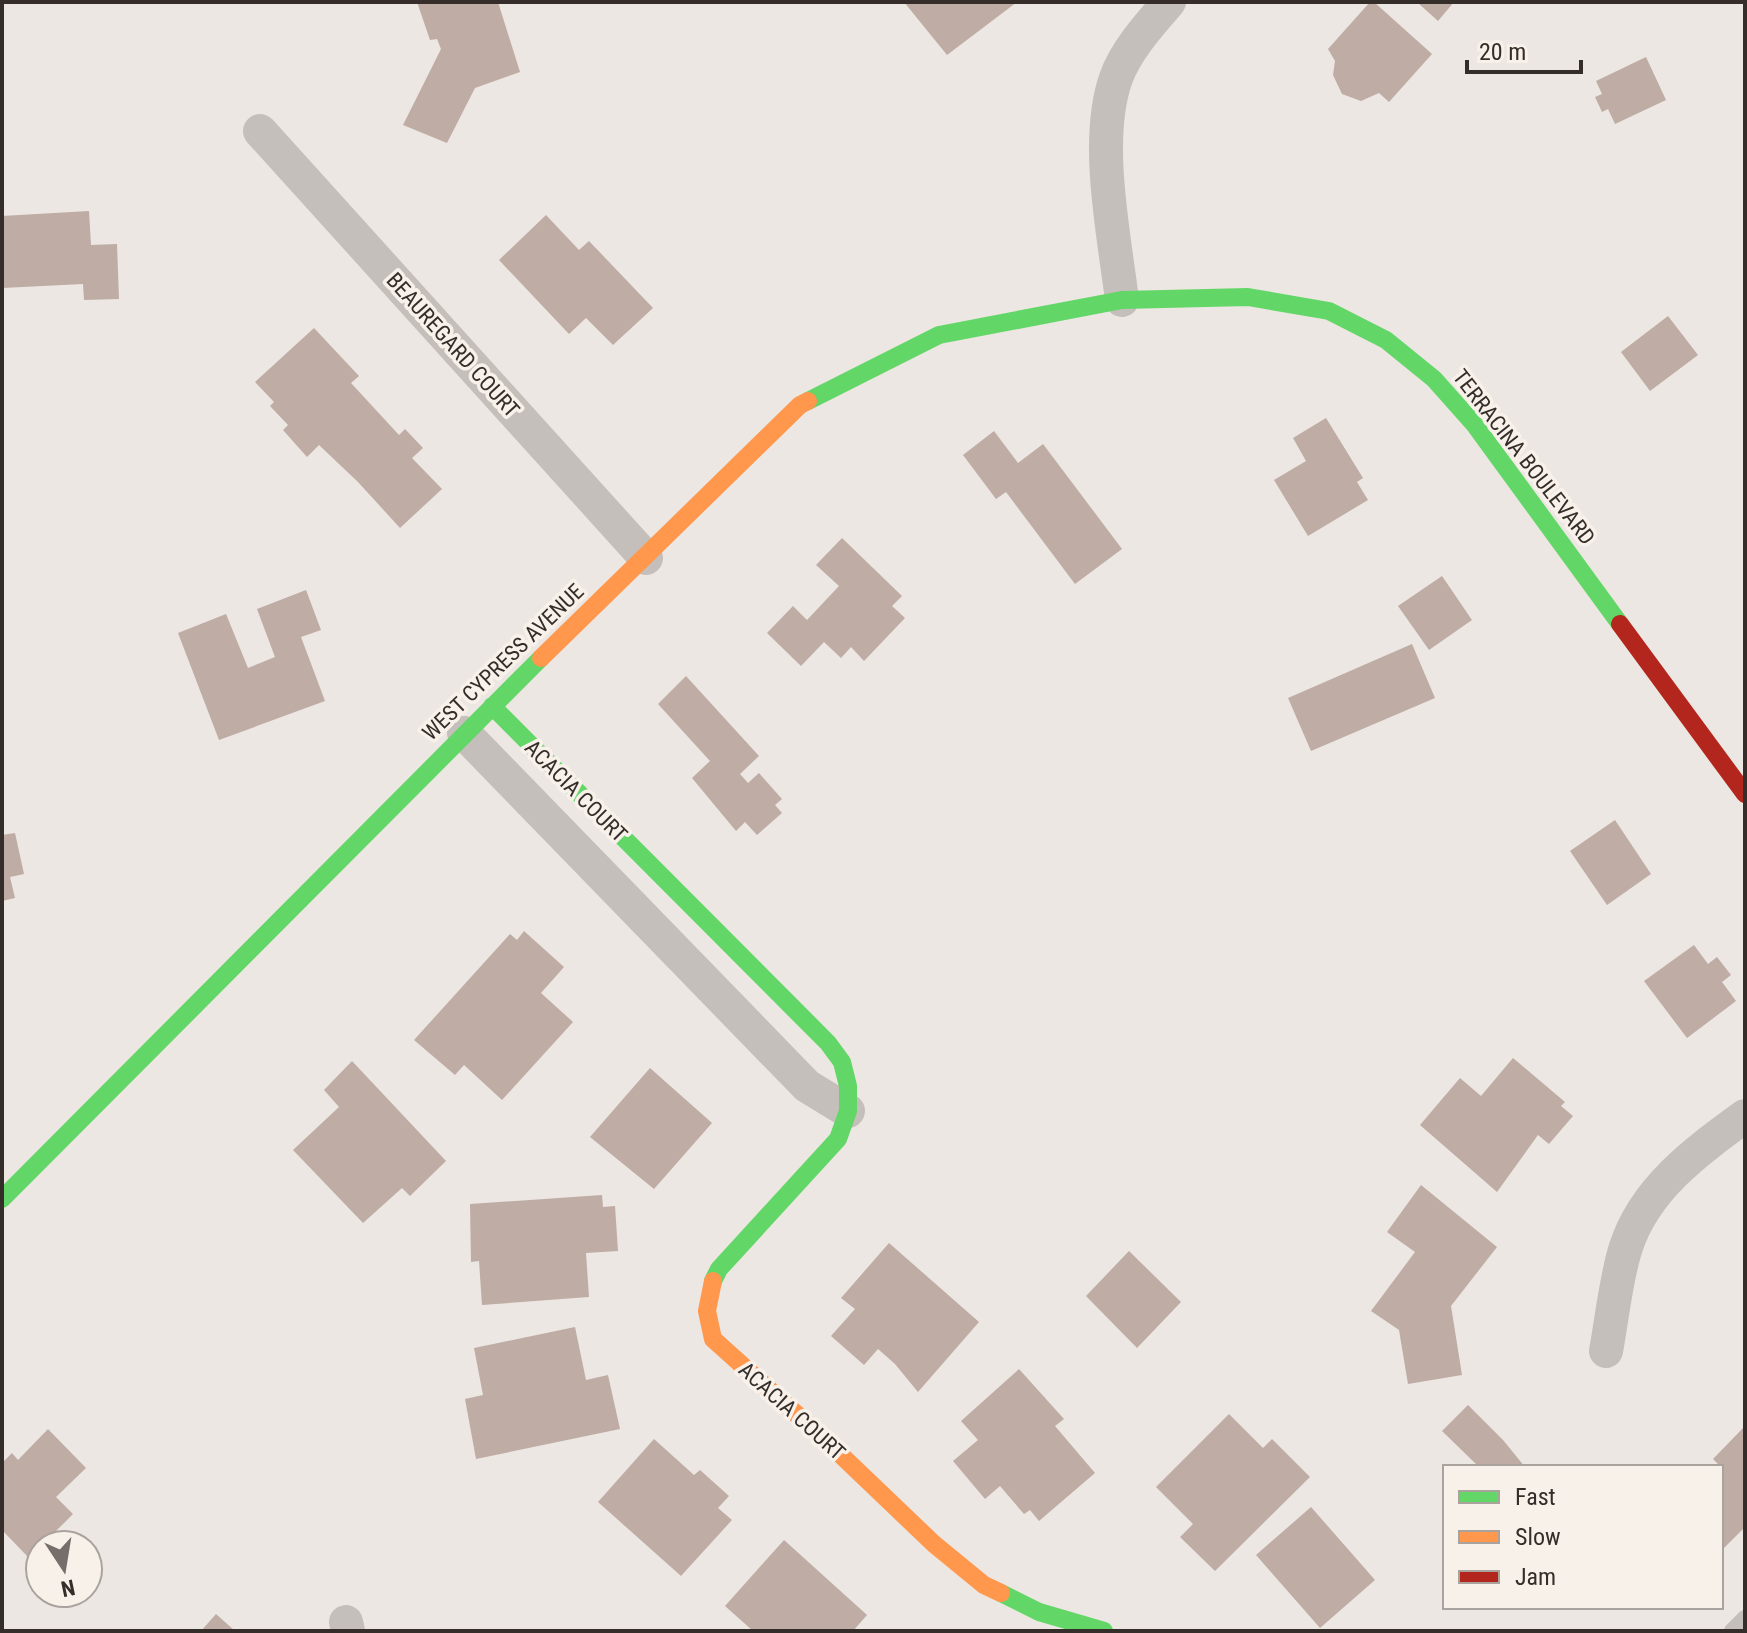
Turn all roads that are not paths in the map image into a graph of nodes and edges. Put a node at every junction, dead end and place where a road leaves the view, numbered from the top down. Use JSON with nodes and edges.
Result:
{"nodes":[{"id":1,"x":1169,"y":2,"type":"edge"},
{"id":2,"x":260,"y":131,"type":"dead end"},
{"id":3,"x":1122,"y":300,"type":"junction"},
{"id":4,"x":646,"y":558,"type":"junction"},
{"id":5,"x":492,"y":706,"type":"junction"},
{"id":6,"x":464,"y":733,"type":"junction"},
{"id":7,"x":1745,"y":794,"type":"edge"},
{"id":8,"x":695,"y":911,"type":"junction"},
{"id":9,"x":665,"y":940,"type":"junction"},
{"id":10,"x":848,"y":1111,"type":"junction"},
{"id":11,"x":1745,"y":1116,"type":"edge"},
{"id":12,"x":2,"y":1199,"type":"edge"},
{"id":13,"x":1606,"y":1351,"type":"dead end"},
{"id":14,"x":1745,"y":1618,"type":"edge"},
{"id":15,"x":1104,"y":1631,"type":"edge"},
{"id":16,"x":1732,"y":1631,"type":"edge"}],
"edges":[{"from":1,"to":3,"type":"street"},
{"from":2,"to":4,"type":"street","name":"BEAUREGARD COURT"},
{"from":3,"to":4,"type":"main road","name":"WEST CYPRESS AVENUE"},
{"from":3,"to":7,"type":"main road","name":"TERRACINA BOULEVARD"},
{"from":4,"to":5,"type":"main road","name":"WEST CYPRESS AVENUE"},
{"from":5,"to":6,"type":"main road","name":"WEST CYPRESS AVENUE"},
{"from":5,"to":8,"type":"main road","name":"ACACIA COURT"},
{"from":6,"to":9,"type":"street","name":"ACACIA COURT"},
{"from":6,"to":12,"type":"main road","name":"WEST CYPRESS AVENUE"},
{"from":8,"to":9,"type":"street"},
{"from":8,"to":10,"type":"main road","name":"ACACIA COURT"},
{"from":9,"to":10,"type":"street","name":"ACACIA COURT"},
{"from":10,"to":15,"type":"main road","name":"ACACIA COURT"},
{"from":11,"to":13,"type":"street"},
{"from":14,"to":16,"type":"lane"}]}
